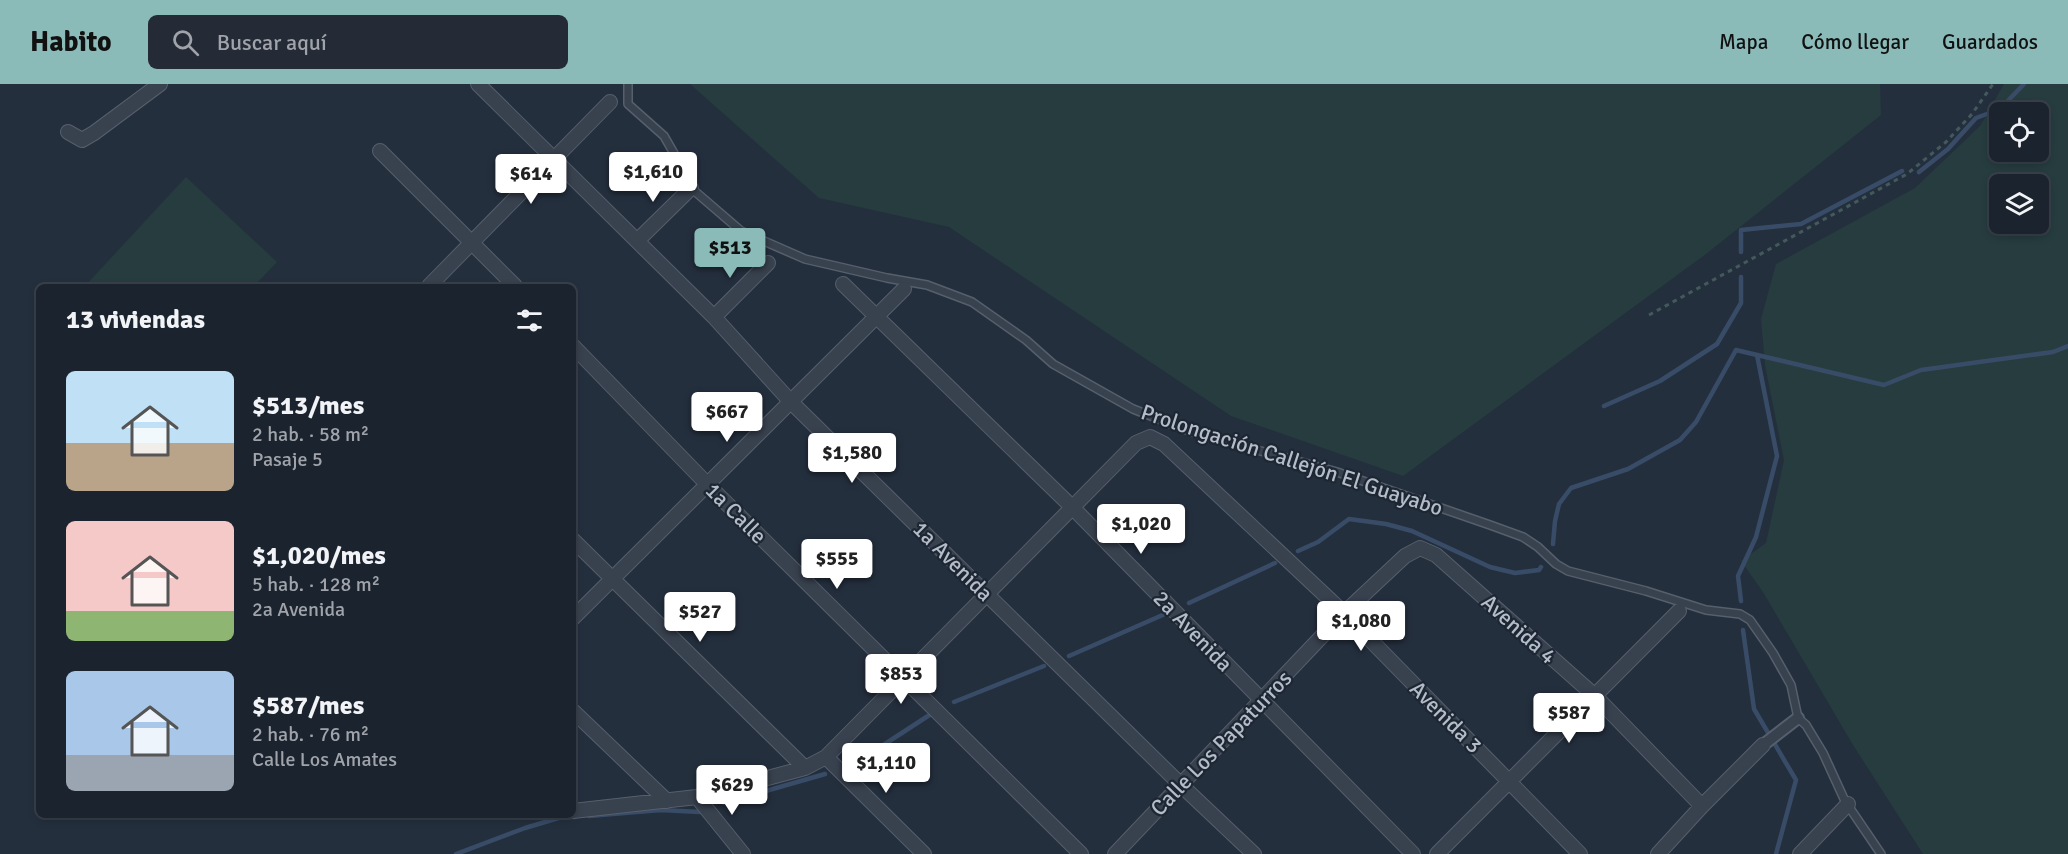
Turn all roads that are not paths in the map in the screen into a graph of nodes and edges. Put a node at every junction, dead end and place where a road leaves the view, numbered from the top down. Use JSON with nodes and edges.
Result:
{"nodes":[{"id":1,"x":160,"y":84,"type":"edge"},
{"id":2,"x":478,"y":84,"type":"edge"},
{"id":3,"x":628,"y":84,"type":"edge"},
{"id":4,"x":610,"y":102,"type":"dead end"},
{"id":5,"x":68,"y":132,"type":"dead end"},
{"id":6,"x":381,"y":152,"type":"dead end"},
{"id":7,"x":554,"y":159,"type":"junction"},
{"id":8,"x":691,"y":188,"type":"junction"},
{"id":9,"x":637,"y":241,"type":"junction"},
{"id":10,"x":472,"y":242,"type":"junction"},
{"id":11,"x":768,"y":263,"type":"dead end"},
{"id":12,"x":431,"y":284,"type":"edge"},
{"id":13,"x":513,"y":284,"type":"edge"},
{"id":14,"x":843,"y":284,"type":"dead end"},
{"id":15,"x":904,"y":290,"type":"dead end"},
{"id":16,"x":714,"y":317,"type":"junction"},
{"id":17,"x":876,"y":317,"type":"junction"},
{"id":18,"x":576,"y":349,"type":"edge"},
{"id":19,"x":790,"y":401,"type":"junction"},
{"id":20,"x":708,"y":485,"type":"junction"},
{"id":21,"x":1072,"y":507,"type":"junction"},
{"id":22,"x":576,"y":543,"type":"edge"},
{"id":23,"x":1436,"y":555,"type":"joint"},
{"id":24,"x":613,"y":579,"type":"junction"},
{"id":25,"x":987,"y":594,"type":"junction"},
{"id":26,"x":1679,"y":611,"type":"dead end"},
{"id":27,"x":1344,"y":613,"type":"junction"},
{"id":28,"x":576,"y":615,"type":"edge"},
{"id":29,"x":905,"y":678,"type":"junction"},
{"id":30,"x":1595,"y":696,"type":"junction"},
{"id":31,"x":1261,"y":701,"type":"junction"},
{"id":32,"x":576,"y":714,"type":"edge"},
{"id":33,"x":1798,"y":718,"type":"junction"},
{"id":34,"x":1763,"y":745,"type":"joint"},
{"id":35,"x":826,"y":757,"type":"junction"},
{"id":36,"x":805,"y":768,"type":"junction"},
{"id":37,"x":1509,"y":781,"type":"junction"},
{"id":38,"x":1181,"y":785,"type":"junction"},
{"id":39,"x":697,"y":797,"type":"junction"},
{"id":40,"x":667,"y":801,"type":"junction"},
{"id":41,"x":1848,"y":804,"type":"junction"},
{"id":42,"x":1702,"y":806,"type":"junction"},
{"id":43,"x":576,"y":811,"type":"edge"},
{"id":44,"x":736,"y":852,"type":"edge"},
{"id":45,"x":924,"y":854,"type":"edge"},
{"id":46,"x":1081,"y":854,"type":"edge"},
{"id":47,"x":1115,"y":854,"type":"edge"},
{"id":48,"x":1254,"y":854,"type":"edge"},
{"id":49,"x":1413,"y":854,"type":"edge"},
{"id":50,"x":1437,"y":854,"type":"edge"},
{"id":51,"x":1580,"y":854,"type":"edge"},
{"id":52,"x":1658,"y":854,"type":"edge"},
{"id":53,"x":1800,"y":854,"type":"edge"},
{"id":54,"x":1881,"y":854,"type":"edge"}],
"edges":[{"from":1,"to":5,"type":"street"},
{"from":2,"to":7,"type":"street","name":"1a Avenida"},
{"from":3,"to":8,"type":"lane","name":"Prolongación Callejón El Guayabo"},
{"from":4,"to":7,"type":"street"},
{"from":6,"to":10,"type":"street"},
{"from":7,"to":9,"type":"street","name":"1a Avenida"},
{"from":7,"to":10,"type":"street"},
{"from":8,"to":9,"type":"street"},
{"from":8,"to":33,"type":"lane","name":"Prolongación Callejón El Guayabo"},
{"from":9,"to":16,"type":"street","name":"1a Avenida"},
{"from":10,"to":12,"type":"street"},
{"from":10,"to":13,"type":"street"},
{"from":11,"to":16,"type":"street"},
{"from":14,"to":17,"type":"street","name":"2a Avenida"},
{"from":15,"to":17,"type":"street"},
{"from":16,"to":19,"type":"street","name":"1a Avenida"},
{"from":17,"to":19,"type":"street"},
{"from":17,"to":21,"type":"street","name":"2a Avenida"},
{"from":18,"to":20,"type":"street","name":"1a Calle"},
{"from":19,"to":20,"type":"street"},
{"from":19,"to":25,"type":"street","name":"1a Avenida"},
{"from":20,"to":24,"type":"street"},
{"from":20,"to":29,"type":"street","name":"1a Calle"},
{"from":21,"to":25,"type":"street"},
{"from":21,"to":27,"type":"street","name":"Avenida 3"},
{"from":21,"to":31,"type":"street","name":"2a Avenida"},
{"from":22,"to":24,"type":"street"},
{"from":23,"to":27,"type":"street","name":"Calle Los Papaturros"},
{"from":23,"to":30,"type":"street","name":"Avenida 4"},
{"from":24,"to":28,"type":"street"},
{"from":24,"to":36,"type":"street"},
{"from":25,"to":29,"type":"street"},
{"from":25,"to":38,"type":"street","name":"1a Avenida"},
{"from":26,"to":30,"type":"street"},
{"from":27,"to":31,"type":"street","name":"Calle Los Papaturros"},
{"from":27,"to":37,"type":"street","name":"Avenida 3"},
{"from":29,"to":35,"type":"street"},
{"from":29,"to":46,"type":"street","name":"1a Calle"},
{"from":30,"to":37,"type":"street"},
{"from":30,"to":42,"type":"street","name":"Avenida 4"},
{"from":31,"to":38,"type":"street","name":"Calle Los Papaturros"},
{"from":31,"to":49,"type":"street","name":"2a Avenida"},
{"from":32,"to":40,"type":"street"},
{"from":33,"to":34,"type":"street"},
{"from":33,"to":41,"type":"lane","name":"Prolongación Callejón El Guayabo"},
{"from":34,"to":42,"type":"street"},
{"from":35,"to":36,"type":"street"},
{"from":35,"to":45,"type":"street"},
{"from":36,"to":39,"type":"street"},
{"from":37,"to":50,"type":"street"},
{"from":37,"to":51,"type":"street","name":"Avenida 3"},
{"from":38,"to":47,"type":"street","name":"Calle Los Papaturros"},
{"from":38,"to":48,"type":"street","name":"1a Avenida"},
{"from":39,"to":40,"type":"street"},
{"from":39,"to":44,"type":"street"},
{"from":40,"to":43,"type":"street"},
{"from":41,"to":53,"type":"street"},
{"from":41,"to":54,"type":"lane","name":"Prolongación Callejón El Guayabo"},
{"from":42,"to":52,"type":"street"}]}
